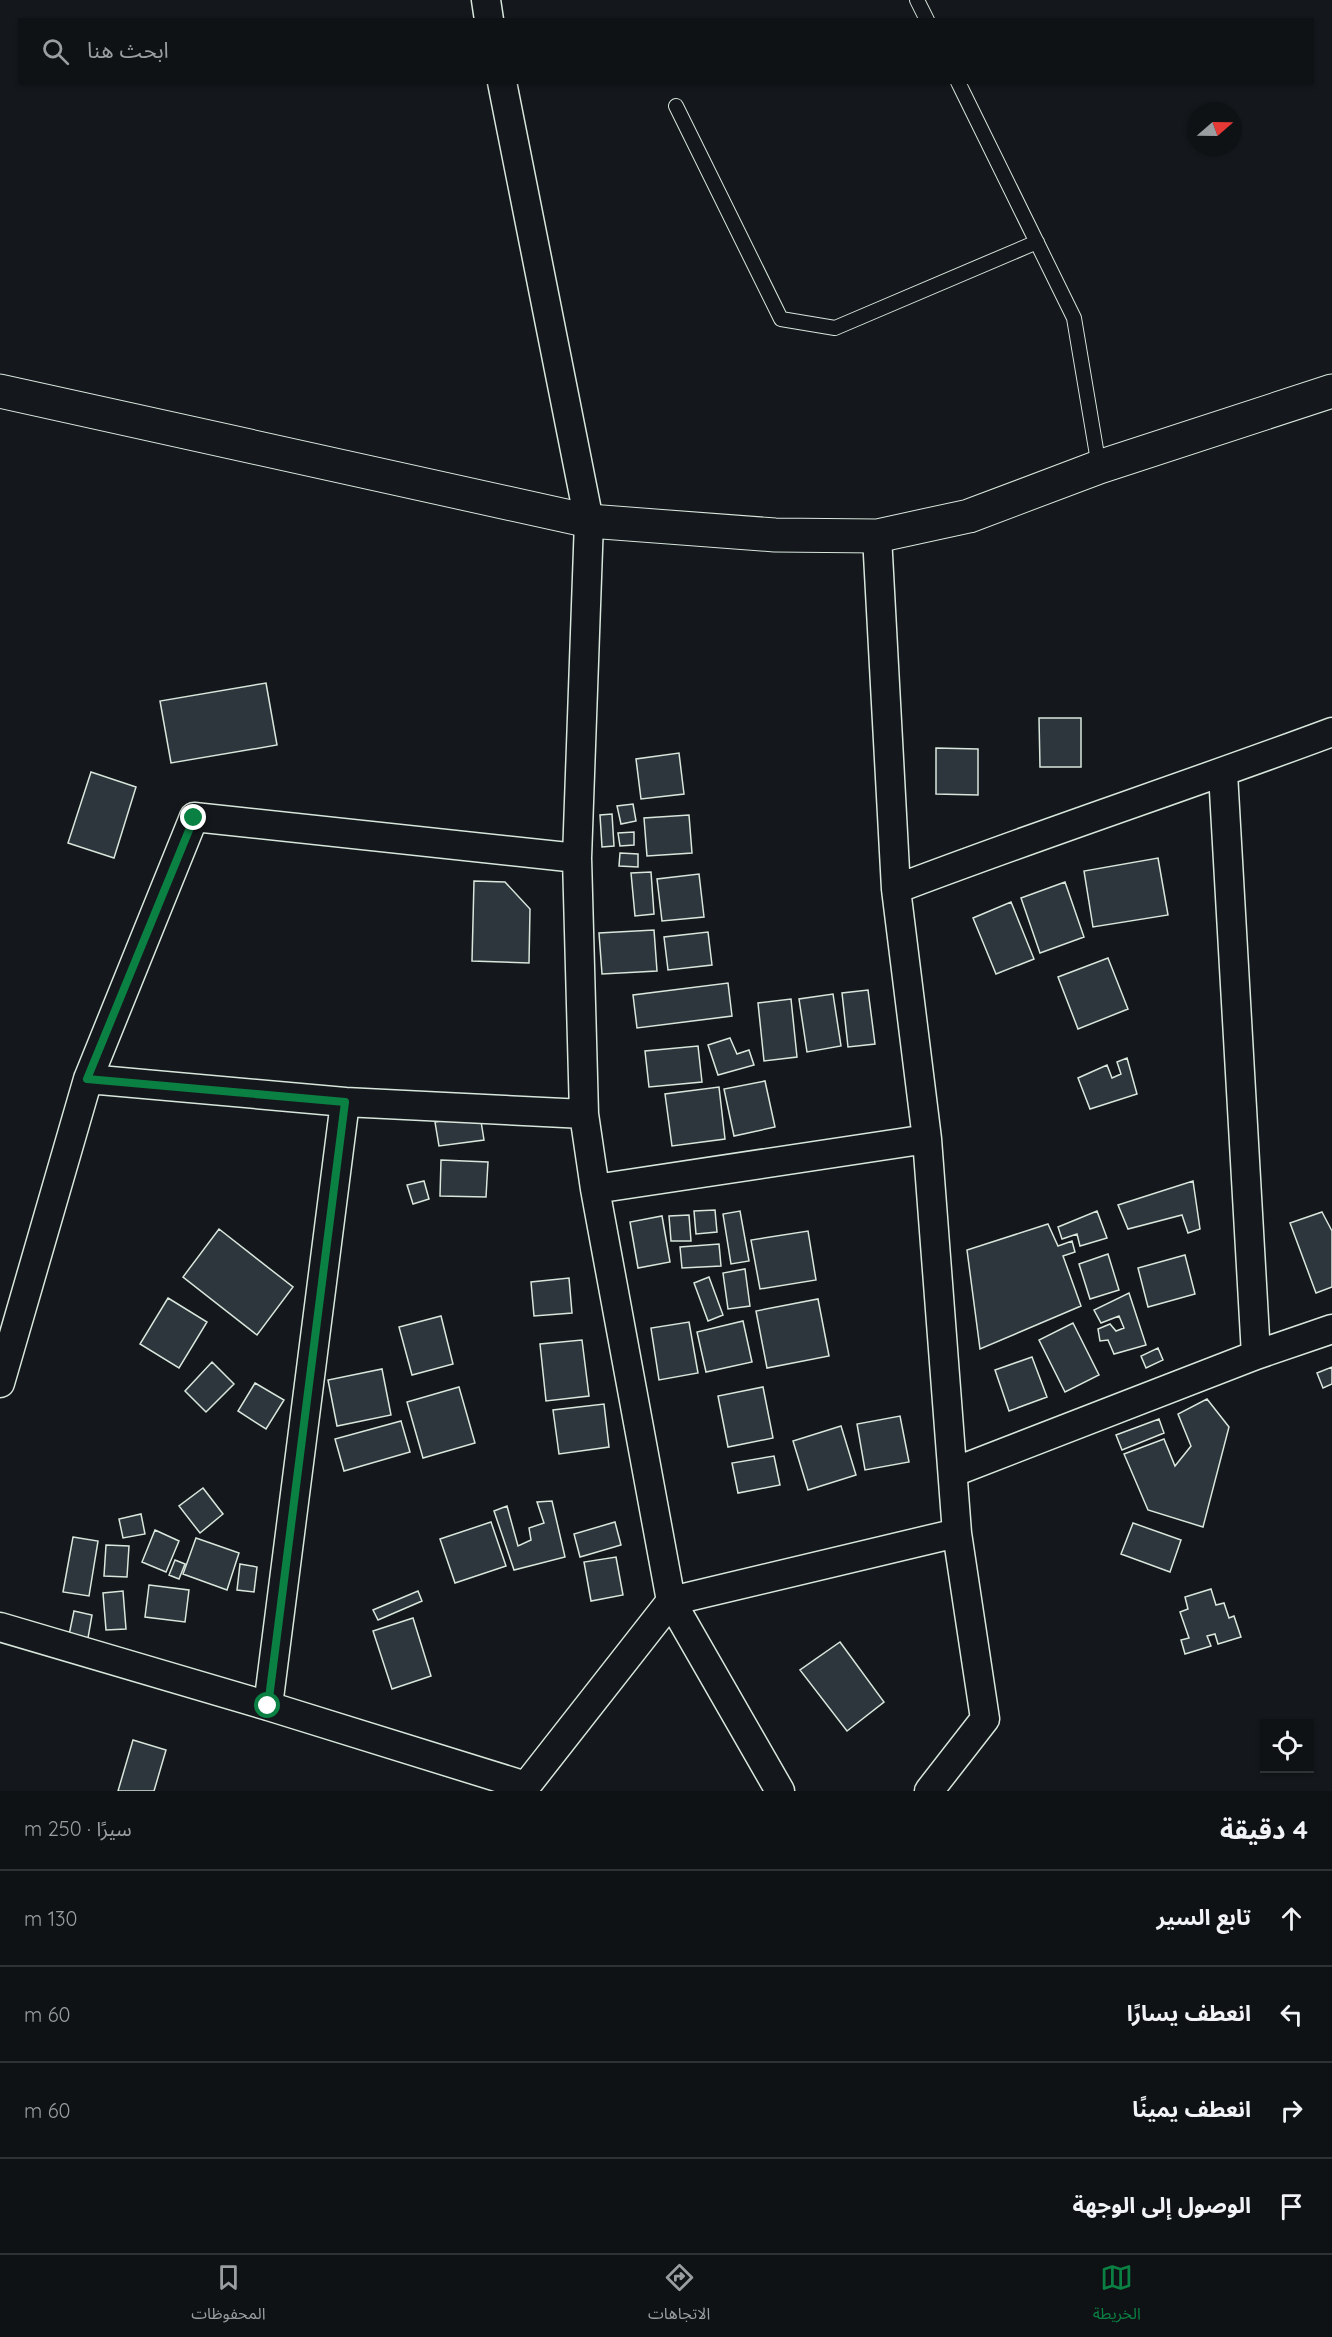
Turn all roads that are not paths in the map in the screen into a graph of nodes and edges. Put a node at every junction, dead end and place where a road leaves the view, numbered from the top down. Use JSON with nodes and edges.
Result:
{"nodes":[{"id":1,"x":486,"y":0,"type":"edge"},
{"id":2,"x":917,"y":0,"type":"edge"},
{"id":3,"x":489,"y":18,"type":"edge"},
{"id":4,"x":926,"y":18,"type":"edge"},
{"id":5,"x":502,"y":84,"type":"edge"},
{"id":6,"x":959,"y":84,"type":"edge"},
{"id":7,"x":676,"y":106,"type":"dead end"},
{"id":8,"x":1037,"y":242,"type":"junction"},
{"id":9,"x":0,"y":391,"type":"edge"},
{"id":10,"x":1332,"y":391,"type":"edge"},
{"id":11,"x":1099,"y":467,"type":"junction"},
{"id":12,"x":589,"y":522,"type":"junction"},
{"id":13,"x":877,"y":536,"type":"junction"},
{"id":14,"x":1332,"y":732,"type":"edge"},
{"id":15,"x":1223,"y":772,"type":"junction"},
{"id":16,"x":578,"y":858,"type":"junction"},
{"id":17,"x":896,"y":889,"type":"junction"},
{"id":18,"x":87,"y":1079,"type":"junction"},
{"id":19,"x":345,"y":1102,"type":"junction"},
{"id":20,"x":584,"y":1114,"type":"junction"},
{"id":21,"x":927,"y":1139,"type":"junction"},
{"id":22,"x":596,"y":1189,"type":"junction"},
{"id":23,"x":1332,"y":1329,"type":"edge"},
{"id":24,"x":1257,"y":1355,"type":"junction"},
{"id":25,"x":0,"y":1383,"type":"edge"},
{"id":26,"x":954,"y":1472,"type":"junction"},
{"id":27,"x":957,"y":1533,"type":"junction"},
{"id":28,"x":671,"y":1601,"type":"junction"},
{"id":29,"x":0,"y":1627,"type":"edge"},
{"id":30,"x":268,"y":1706,"type":"junction"},
{"id":31,"x":525,"y":1789,"type":"edge"},
{"id":32,"x":780,"y":1791,"type":"edge"},
{"id":33,"x":929,"y":1791,"type":"edge"}],
"edges":[{"from":1,"to":3,"type":"street"},
{"from":2,"to":4,"type":"lane"},
{"from":5,"to":12,"type":"street"},
{"from":6,"to":8,"type":"lane"},
{"from":7,"to":8,"type":"lane"},
{"from":8,"to":11,"type":"lane"},
{"from":9,"to":12,"type":"street"},
{"from":10,"to":11,"type":"street"},
{"from":11,"to":13,"type":"street"},
{"from":12,"to":13,"type":"street"},
{"from":12,"to":16,"type":"street"},
{"from":13,"to":17,"type":"street"},
{"from":14,"to":15,"type":"street"},
{"from":15,"to":17,"type":"street"},
{"from":15,"to":24,"type":"street"},
{"from":16,"to":18,"type":"street"},
{"from":16,"to":20,"type":"street"},
{"from":17,"to":21,"type":"street"},
{"from":18,"to":19,"type":"street"},
{"from":18,"to":25,"type":"street"},
{"from":19,"to":20,"type":"street"},
{"from":19,"to":30,"type":"street"},
{"from":20,"to":22,"type":"street"},
{"from":21,"to":22,"type":"street"},
{"from":21,"to":26,"type":"street"},
{"from":22,"to":28,"type":"street"},
{"from":23,"to":24,"type":"street"},
{"from":24,"to":26,"type":"street"},
{"from":26,"to":27,"type":"street"},
{"from":27,"to":28,"type":"street"},
{"from":27,"to":33,"type":"street"},
{"from":28,"to":31,"type":"street"},
{"from":28,"to":32,"type":"street"},
{"from":29,"to":30,"type":"street"},
{"from":30,"to":31,"type":"street"}]}
